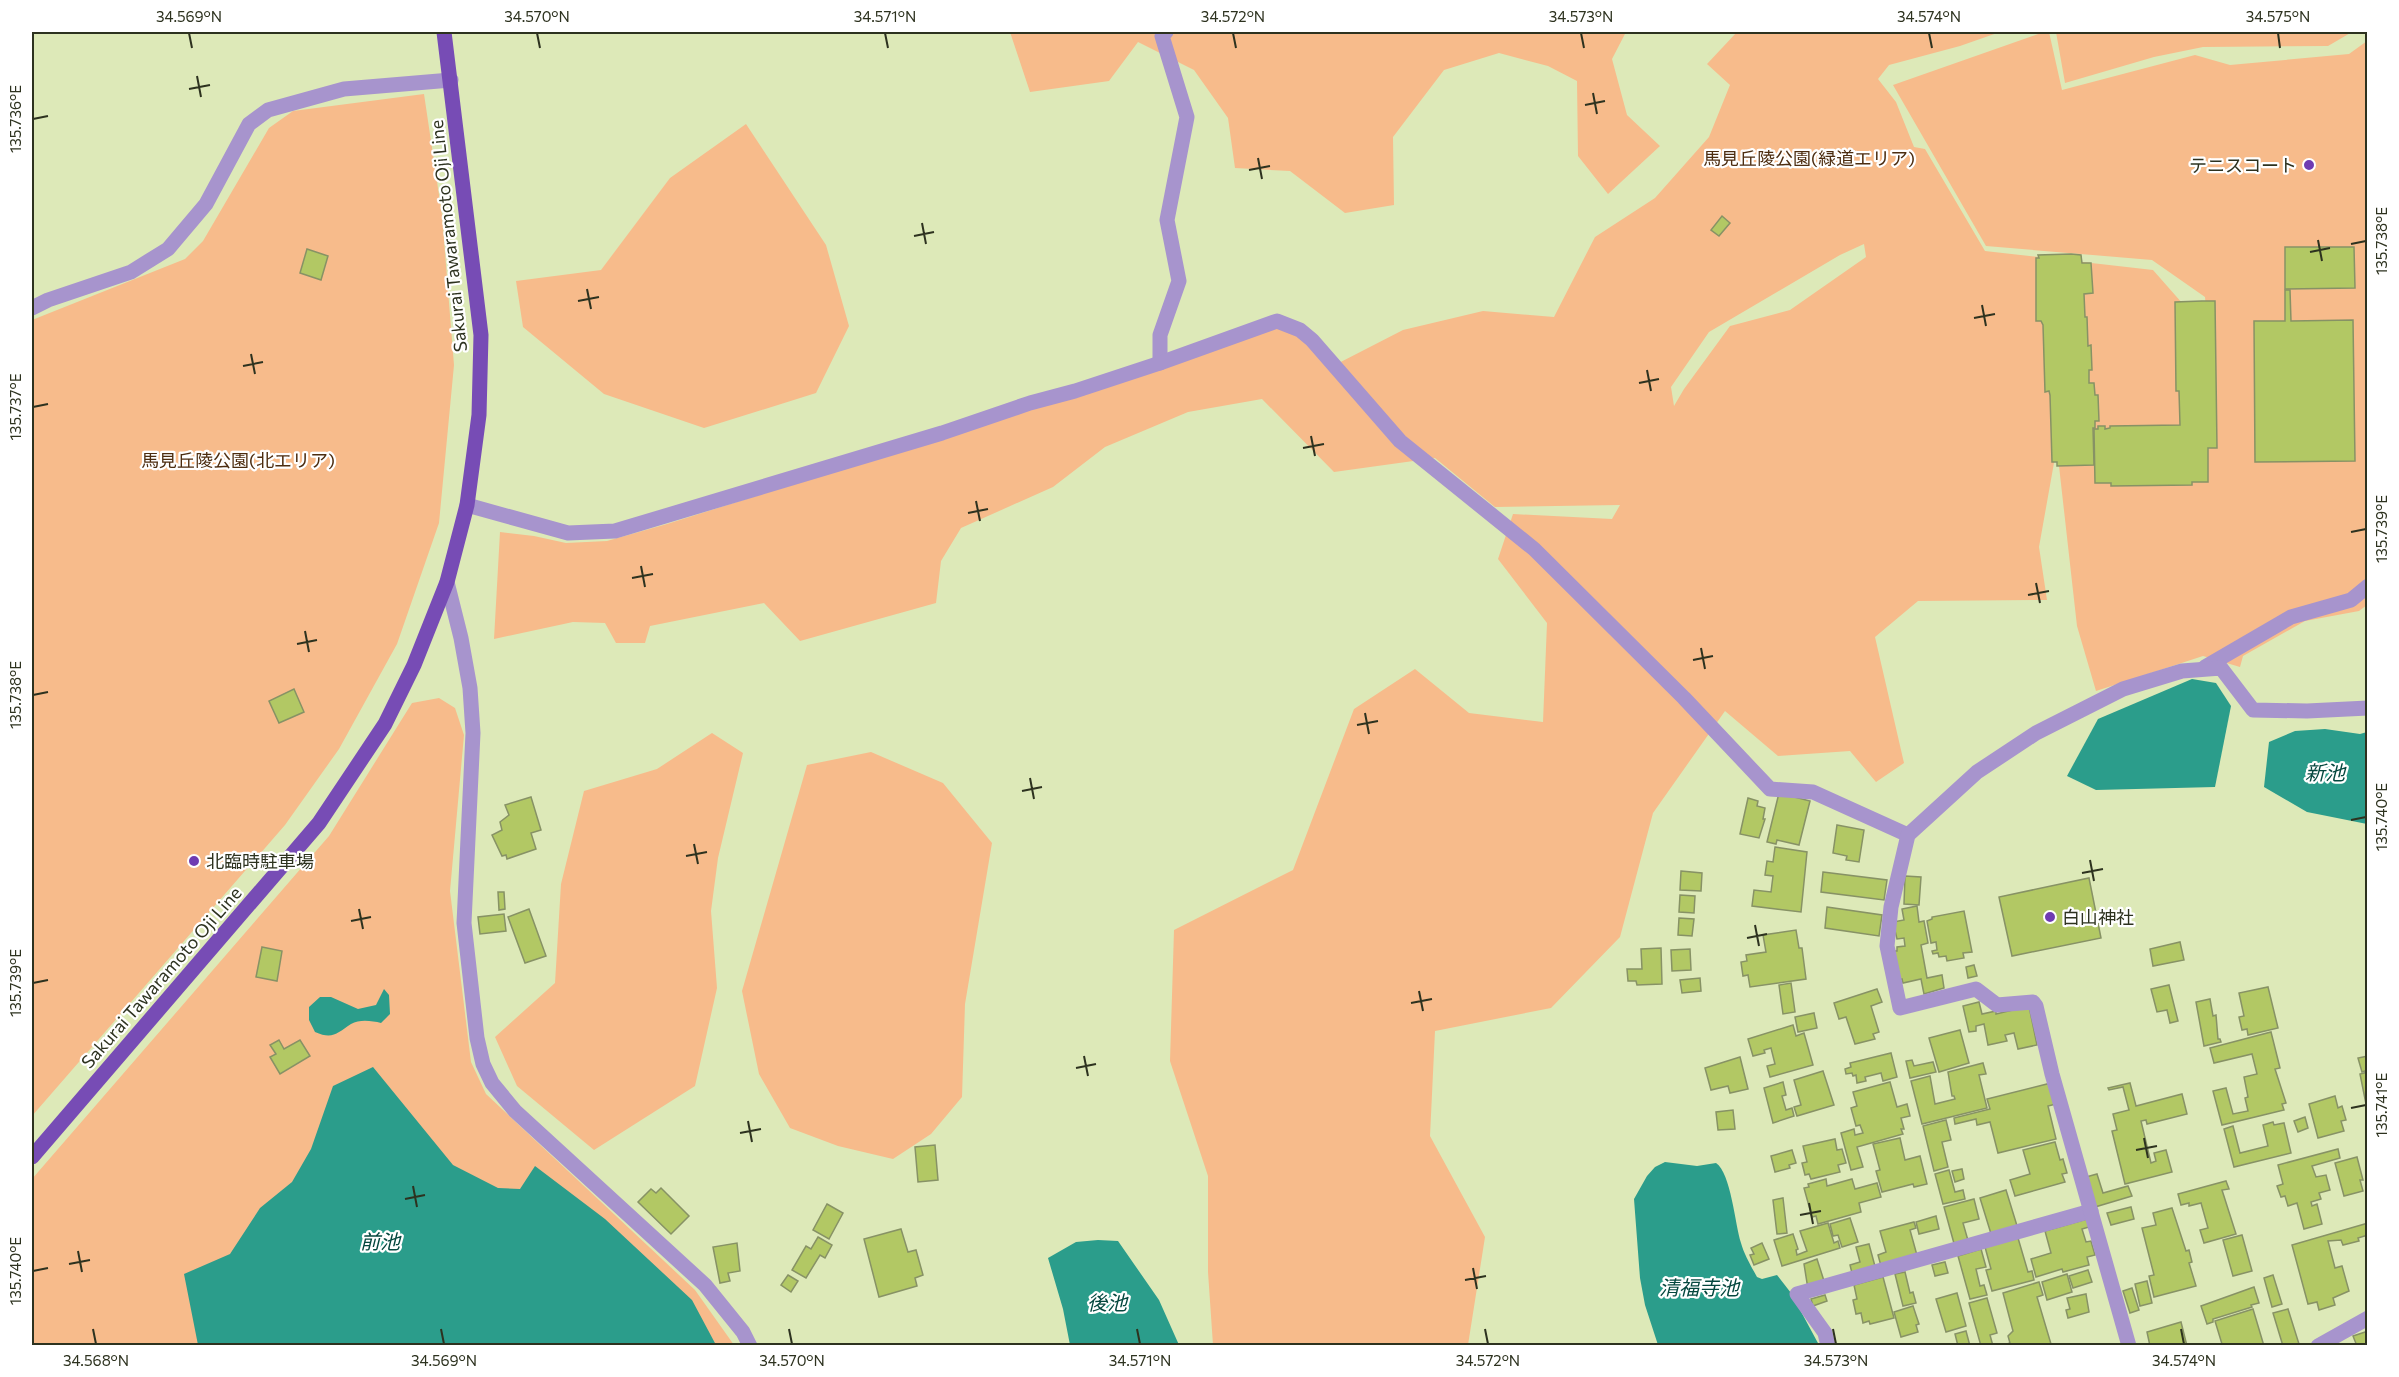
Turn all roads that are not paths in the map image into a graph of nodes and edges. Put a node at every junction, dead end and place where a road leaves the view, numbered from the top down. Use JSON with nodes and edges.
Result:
{"nodes":[{"id":1,"x":444,"y":32,"type":"edge"},
{"id":2,"x":1166,"y":32,"type":"edge"},
{"id":3,"x":452,"y":81,"type":"junction"},
{"id":4,"x":32,"y":308,"type":"edge"},
{"id":5,"x":1160,"y":363,"type":"junction"},
{"id":6,"x":467,"y":505,"type":"junction"},
{"id":7,"x":447,"y":582,"type":"junction"},
{"id":8,"x":2367,"y":586,"type":"edge"},
{"id":9,"x":2201,"y":669,"type":"junction"},
{"id":10,"x":2367,"y":708,"type":"edge"},
{"id":11,"x":1908,"y":835,"type":"junction"},
{"id":12,"x":32,"y":1157,"type":"edge"},
{"id":13,"x":2091,"y":1211,"type":"junction"},
{"id":14,"x":2367,"y":1318,"type":"edge"},
{"id":15,"x":750,"y":1346,"type":"edge"},
{"id":16,"x":1828,"y":1346,"type":"edge"},
{"id":17,"x":2129,"y":1346,"type":"edge"},
{"id":18,"x":2318,"y":1346,"type":"edge"}],
"edges":[{"from":1,"to":3,"type":"main road","name":"Sakurai Tawaramoto Oji Line"},
{"from":2,"to":5,"type":"street"},
{"from":3,"to":4,"type":"street"},
{"from":3,"to":6,"type":"main road","name":"Sakurai Tawaramoto Oji Line"},
{"from":5,"to":6,"type":"street"},
{"from":5,"to":11,"type":"street"},
{"from":6,"to":7,"type":"main road","name":"Sakurai Tawaramoto Oji Line"},
{"from":7,"to":12,"type":"main road","name":"Sakurai Tawaramoto Oji Line"},
{"from":7,"to":15,"type":"street"},
{"from":8,"to":9,"type":"street"},
{"from":9,"to":10,"type":"street"},
{"from":9,"to":11,"type":"street"},
{"from":11,"to":13,"type":"street"},
{"from":13,"to":16,"type":"street"},
{"from":13,"to":17,"type":"street"},
{"from":14,"to":18,"type":"street"}]}
